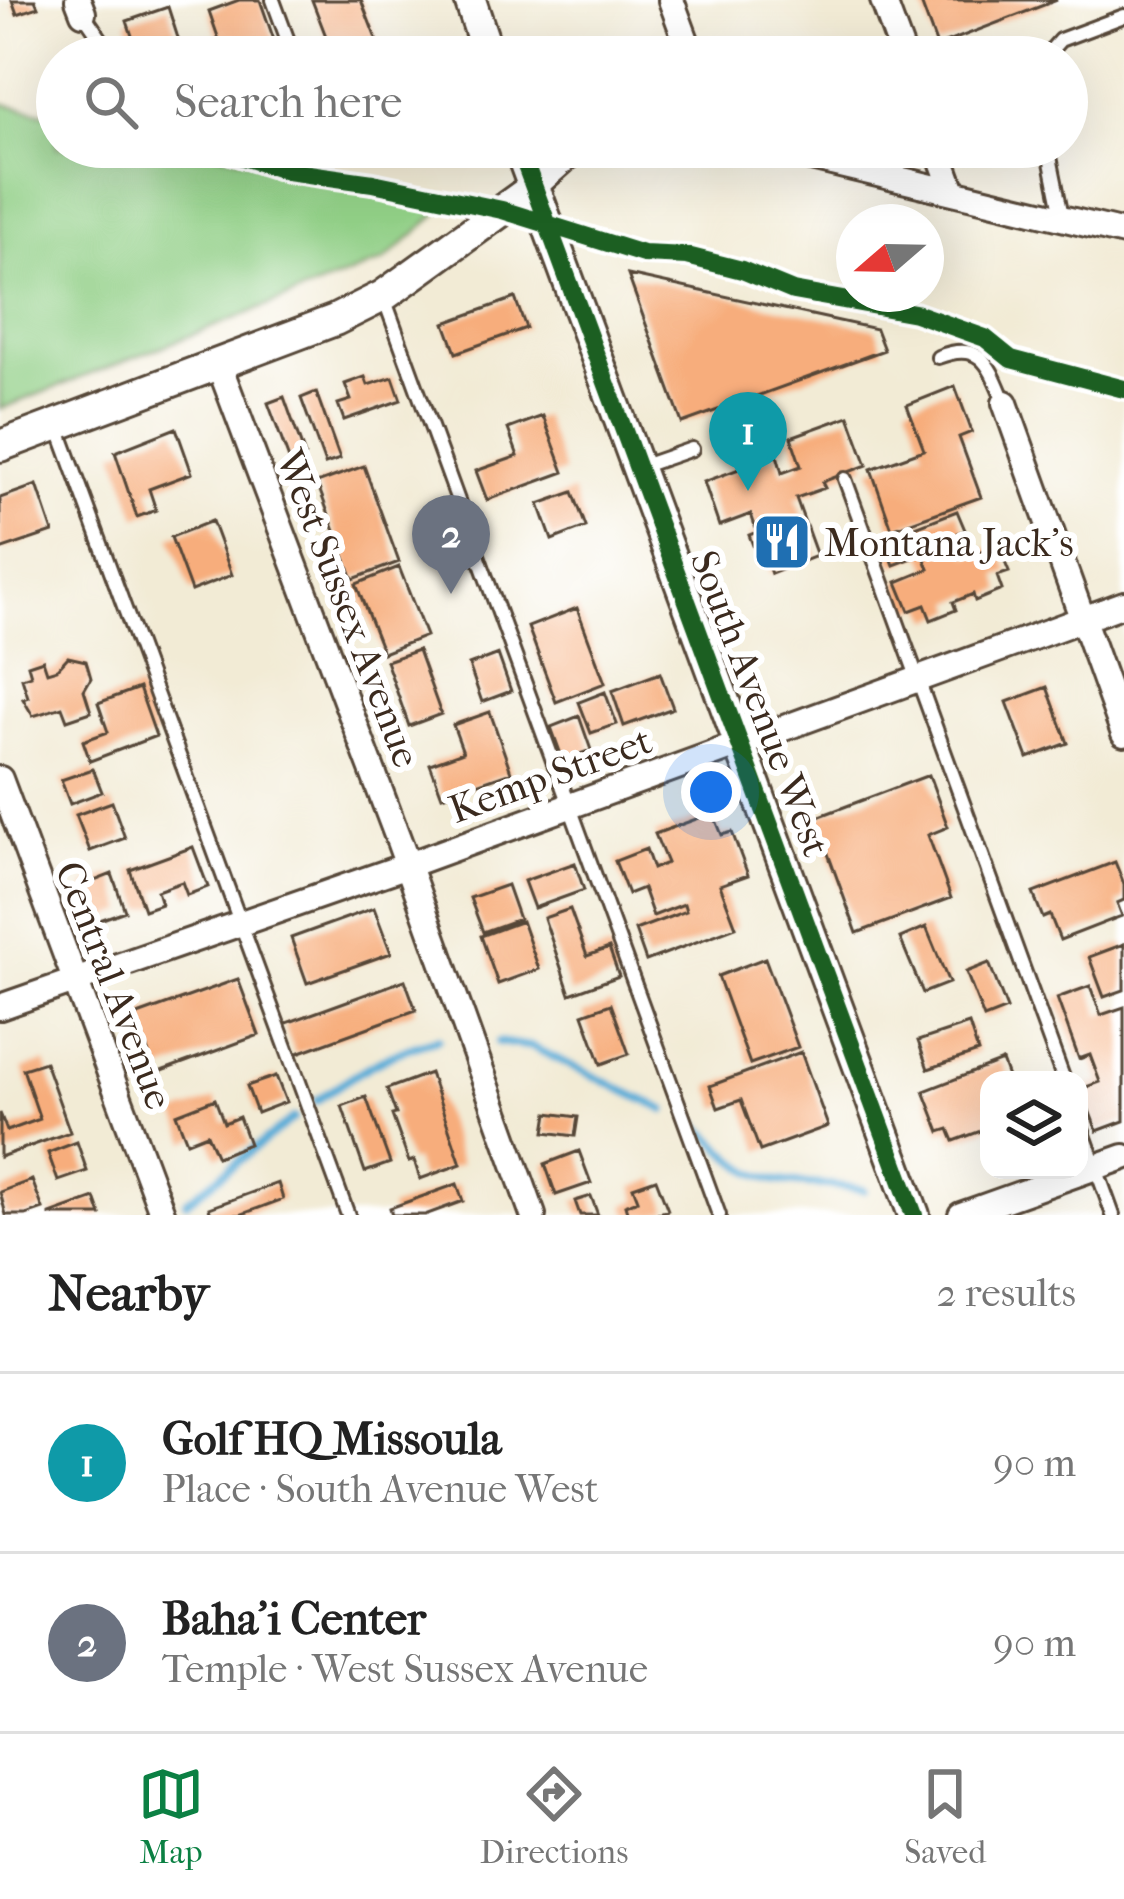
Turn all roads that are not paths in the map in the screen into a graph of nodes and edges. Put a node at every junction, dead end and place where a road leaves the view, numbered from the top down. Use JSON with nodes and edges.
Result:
{"nodes":[{"id":1,"x":273,"y":0,"type":"edge"},
{"id":2,"x":470,"y":0,"type":"edge"},
{"id":3,"x":671,"y":0,"type":"edge"},
{"id":4,"x":883,"y":0,"type":"edge"},
{"id":5,"x":80,"y":7,"type":"edge"},
{"id":6,"x":1124,"y":16,"type":"edge"},
{"id":7,"x":99,"y":36,"type":"edge"},
{"id":8,"x":286,"y":36,"type":"edge"},
{"id":9,"x":482,"y":36,"type":"edge"},
{"id":10,"x":684,"y":36,"type":"edge"},
{"id":11,"x":896,"y":36,"type":"edge"},
{"id":12,"x":1071,"y":36,"type":"edge"},
{"id":13,"x":526,"y":168,"type":"edge"},
{"id":14,"x":555,"y":168,"type":"edge"},
{"id":15,"x":855,"y":168,"type":"edge"},
{"id":16,"x":945,"y":168,"type":"edge"},
{"id":17,"x":1052,"y":168,"type":"edge"},
{"id":18,"x":533,"y":188,"type":"junction"},
{"id":19,"x":953,"y":191,"type":"junction"},
{"id":20,"x":1062,"y":218,"type":"junction"},
{"id":21,"x":1124,"y":233,"type":"edge"},
{"id":22,"x":383,"y":296,"type":"junction"},
{"id":23,"x":938,"y":357,"type":"dead end"},
{"id":24,"x":219,"y":365,"type":"junction"},
{"id":25,"x":1005,"y":403,"type":"joint"},
{"id":26,"x":57,"y":426,"type":"junction"},
{"id":27,"x":0,"y":446,"type":"edge"},
{"id":28,"x":692,"y":449,"type":"dead end"},
{"id":29,"x":637,"y":468,"type":"junction"},
{"id":30,"x":845,"y":479,"type":"dead end"},
{"id":31,"x":1124,"y":604,"type":"edge"},
{"id":32,"x":1083,"y":620,"type":"junction"},
{"id":33,"x":918,"y":680,"type":"junction"},
{"id":34,"x":1124,"y":734,"type":"edge"},
{"id":35,"x":742,"y":743,"type":"junction"},
{"id":36,"x":0,"y":779,"type":"edge"},
{"id":37,"x":569,"y":806,"type":"junction"},
{"id":38,"x":408,"y":865,"type":"junction"},
{"id":39,"x":241,"y":923,"type":"junction"},
{"id":40,"x":74,"y":981,"type":"junction"},
{"id":41,"x":0,"y":1007,"type":"edge"},
{"id":42,"x":1061,"y":1071,"type":"edge"},
{"id":43,"x":1088,"y":1147,"type":"edge"},
{"id":44,"x":1124,"y":1157,"type":"edge"},
{"id":45,"x":1095,"y":1168,"type":"junction"},
{"id":46,"x":164,"y":1215,"type":"edge"},
{"id":47,"x":348,"y":1215,"type":"edge"},
{"id":48,"x":533,"y":1215,"type":"edge"},
{"id":49,"x":719,"y":1215,"type":"edge"},
{"id":50,"x":914,"y":1215,"type":"edge"},
{"id":51,"x":962,"y":1215,"type":"edge"},
{"id":52,"x":1113,"y":1215,"type":"edge"}],
"edges":[{"from":1,"to":8,"type":"lane"},
{"from":2,"to":9,"type":"street"},
{"from":3,"to":10,"type":"street"},
{"from":4,"to":11,"type":"street"},
{"from":5,"to":7,"type":"lane"},
{"from":6,"to":12,"type":"lane"},
{"from":13,"to":18,"type":"street","name":"South Avenue West"},
{"from":14,"to":18,"type":"street"},
{"from":15,"to":19,"type":"street"},
{"from":16,"to":19,"type":"street"},
{"from":17,"to":20,"type":"lane"},
{"from":18,"to":22,"type":"street"},
{"from":18,"to":29,"type":"street","name":"South Avenue West"},
{"from":19,"to":20,"type":"street"},
{"from":20,"to":21,"type":"street"},
{"from":22,"to":24,"type":"street"},
{"from":22,"to":37,"type":"lane"},
{"from":23,"to":25,"type":"lane"},
{"from":24,"to":26,"type":"street"},
{"from":24,"to":38,"type":"street","name":"West Sussex Avenue"},
{"from":25,"to":32,"type":"street"},
{"from":26,"to":27,"type":"street"},
{"from":26,"to":39,"type":"lane"},
{"from":28,"to":29,"type":"lane"},
{"from":29,"to":35,"type":"street","name":"South Avenue West"},
{"from":30,"to":33,"type":"lane"},
{"from":31,"to":32,"type":"street","name":"Kemp Street"},
{"from":32,"to":33,"type":"street","name":"Kemp Street"},
{"from":32,"to":34,"type":"street"},
{"from":33,"to":35,"type":"street","name":"Kemp Street"},
{"from":33,"to":42,"type":"lane"},
{"from":35,"to":37,"type":"street","name":"Kemp Street"},
{"from":35,"to":50,"type":"street","name":"South Avenue West"},
{"from":36,"to":40,"type":"street","name":"Central Avenue"},
{"from":37,"to":38,"type":"street","name":"Kemp Street"},
{"from":37,"to":49,"type":"lane"},
{"from":38,"to":39,"type":"street","name":"Kemp Street"},
{"from":38,"to":48,"type":"street","name":"West Sussex Avenue"},
{"from":39,"to":40,"type":"street","name":"Kemp Street"},
{"from":39,"to":47,"type":"lane"},
{"from":40,"to":41,"type":"street","name":"Kemp Street"},
{"from":40,"to":46,"type":"street","name":"Central Avenue"},
{"from":43,"to":45,"type":"lane"},
{"from":44,"to":45,"type":"street"},
{"from":45,"to":51,"type":"street"},
{"from":45,"to":52,"type":"lane"}]}
